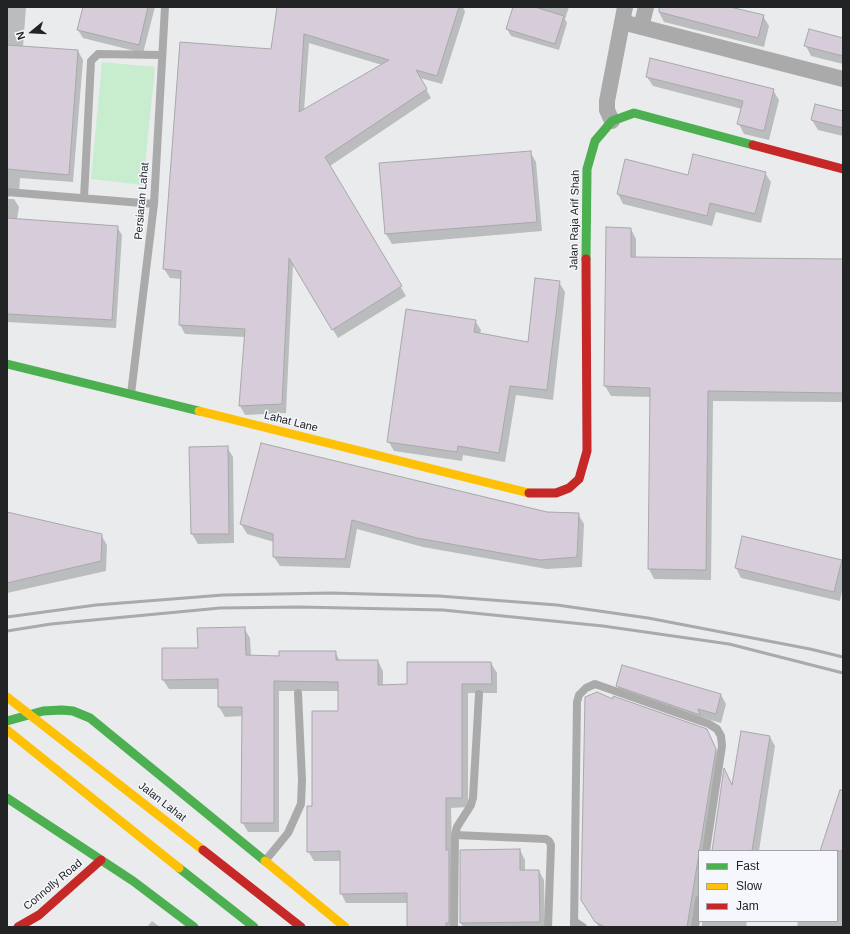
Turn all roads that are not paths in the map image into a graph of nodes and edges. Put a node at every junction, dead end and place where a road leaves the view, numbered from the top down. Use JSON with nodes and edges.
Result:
{"nodes":[{"id":1,"x":165,"y":7,"type":"edge"},
{"id":2,"x":646,"y":7,"type":"edge"},
{"id":3,"x":624,"y":14,"type":"edge"},
{"id":4,"x":642,"y":27,"type":"junction"},
{"id":5,"x":162,"y":55,"type":"junction"},
{"id":6,"x":843,"y":79,"type":"edge"},
{"id":7,"x":612,"y":121,"type":"junction"},
{"id":8,"x":843,"y":169,"type":"edge"},
{"id":9,"x":7,"y":192,"type":"edge"},
{"id":10,"x":84,"y":198,"type":"junction"},
{"id":11,"x":154,"y":204,"type":"junction"},
{"id":12,"x":7,"y":364,"type":"edge"},
{"id":13,"x":130,"y":395,"type":"junction"},
{"id":14,"x":569,"y":488,"type":"joint"},
{"id":15,"x":298,"y":693,"type":"dead end"},
{"id":16,"x":479,"y":694,"type":"dead end"},
{"id":17,"x":7,"y":697,"type":"edge"},
{"id":18,"x":7,"y":721,"type":"edge"},
{"id":19,"x":7,"y":730,"type":"edge"},
{"id":20,"x":7,"y":798,"type":"edge"},
{"id":21,"x":455,"y":836,"type":"junction"},
{"id":22,"x":706,"y":850,"type":"edge"},
{"id":23,"x":101,"y":860,"type":"junction"},
{"id":24,"x":265,"y":862,"type":"junction"},
{"id":25,"x":698,"y":907,"type":"edge"},
{"id":26,"x":574,"y":924,"type":"edge"},
{"id":27,"x":18,"y":927,"type":"edge"},
{"id":28,"x":194,"y":927,"type":"edge"},
{"id":29,"x":254,"y":927,"type":"edge"},
{"id":30,"x":301,"y":927,"type":"edge"},
{"id":31,"x":345,"y":927,"type":"edge"},
{"id":32,"x":454,"y":927,"type":"edge"},
{"id":33,"x":548,"y":927,"type":"edge"},
{"id":34,"x":583,"y":927,"type":"edge"},
{"id":35,"x":695,"y":927,"type":"edge"}],
"edges":[{"from":1,"to":5,"type":"lane","name":"Persiaran Lahat"},
{"from":2,"to":4,"type":"street"},
{"from":3,"to":4,"type":"street"},
{"from":3,"to":7,"type":"street"},
{"from":4,"to":6,"type":"street"},
{"from":5,"to":10,"type":"lane"},
{"from":5,"to":11,"type":"lane","name":"Persiaran Lahat"},
{"from":7,"to":8,"type":"main road","name":"Jalan Raja Arif Shah"},
{"from":7,"to":14,"type":"main road","name":"Jalan Raja Arif Shah"},
{"from":9,"to":10,"type":"lane"},
{"from":10,"to":11,"type":"lane"},
{"from":11,"to":13,"type":"lane","name":"Persiaran Lahat"},
{"from":12,"to":13,"type":"main road","name":"Lahat Lane"},
{"from":13,"to":14,"type":"main road","name":"Lahat Lane"},
{"from":15,"to":24,"type":"lane"},
{"from":16,"to":21,"type":"lane"},
{"from":17,"to":30,"type":"main road","name":"Jalan Lahat"},
{"from":18,"to":24,"type":"main road"},
{"from":19,"to":29,"type":"main road"},
{"from":20,"to":23,"type":"main road"},
{"from":21,"to":32,"type":"lane"},
{"from":21,"to":33,"type":"lane"},
{"from":22,"to":26,"type":"lane"},
{"from":23,"to":27,"type":"main road","name":"Connolly Road"},
{"from":23,"to":28,"type":"main road"},
{"from":24,"to":31,"type":"main road"},
{"from":25,"to":35,"type":"lane"},
{"from":26,"to":34,"type":"lane"}]}
